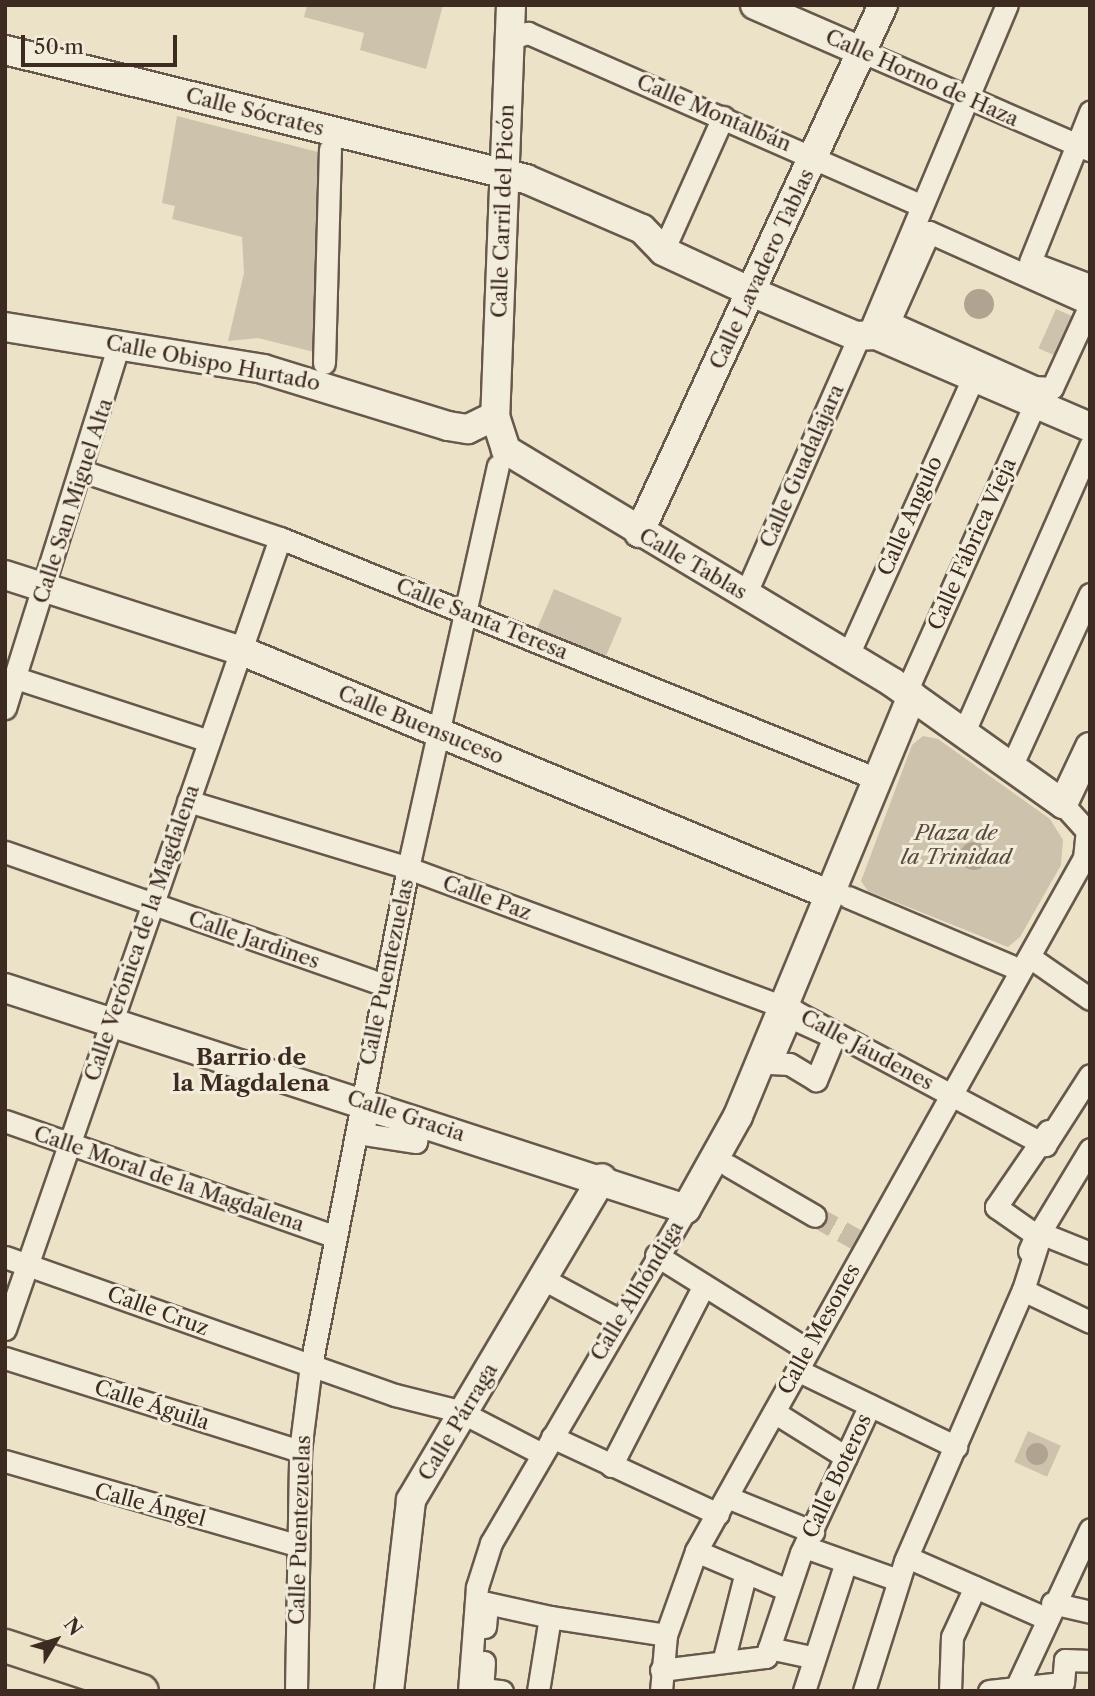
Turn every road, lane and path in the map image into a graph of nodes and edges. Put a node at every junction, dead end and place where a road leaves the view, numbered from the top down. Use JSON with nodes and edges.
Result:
{"nodes":[{"id":1,"x":511,"y":5,"type":"edge"},
{"id":2,"x":755,"y":5,"type":"edge"},
{"id":3,"x":883,"y":5,"type":"edge"},
{"id":4,"x":1007,"y":5,"type":"edge"},
{"id":5,"x":509,"y":39,"type":"junction"},
{"id":6,"x":5,"y":50,"type":"edge"},
{"id":7,"x":863,"y":51,"type":"junction"},
{"id":8,"x":965,"y":98,"type":"junction"},
{"id":9,"x":1090,"y":111,"type":"edge"},
{"id":10,"x":723,"y":117,"type":"junction"},
{"id":11,"x":1083,"y":147,"type":"edge"},
{"id":12,"x":330,"y":149,"type":"dead end"},
{"id":13,"x":814,"y":157,"type":"junction"},
{"id":14,"x":504,"y":174,"type":"junction"},
{"id":15,"x":918,"y":208,"type":"junction"},
{"id":16,"x":663,"y":251,"type":"junction"},
{"id":17,"x":1030,"y":262,"type":"junction"},
{"id":18,"x":1090,"y":285,"type":"edge"},
{"id":19,"x":752,"y":292,"type":"junction"},
{"id":20,"x":1090,"y":305,"type":"edge"},
{"id":21,"x":5,"y":327,"type":"edge"},
{"id":22,"x":863,"y":336,"type":"junction"},
{"id":23,"x":119,"y":345,"type":"junction"},
{"id":24,"x":324,"y":363,"type":"dead end"},
{"id":25,"x":973,"y":378,"type":"junction"},
{"id":26,"x":1035,"y":404,"type":"junction"},
{"id":27,"x":495,"y":416,"type":"junction"},
{"id":28,"x":1090,"y":427,"type":"edge"},
{"id":29,"x":1090,"y":446,"type":"edge"},
{"id":30,"x":498,"y":466,"type":"dead end"},
{"id":31,"x":82,"y":471,"type":"junction"},
{"id":32,"x":639,"y":533,"type":"junction"},
{"id":33,"x":280,"y":538,"type":"junction"},
{"id":34,"x":5,"y":575,"type":"edge"},
{"id":35,"x":45,"y":589,"type":"junction"},
{"id":36,"x":1090,"y":594,"type":"edge"},
{"id":37,"x":745,"y":595,"type":"junction"},
{"id":38,"x":466,"y":612,"type":"junction"},
{"id":39,"x":242,"y":651,"type":"junction"},
{"id":40,"x":14,"y":655,"type":"edge"},
{"id":41,"x":848,"y":655,"type":"junction"},
{"id":42,"x":16,"y":678,"type":"junction"},
{"id":43,"x":911,"y":690,"type":"junction"},
{"id":44,"x":5,"y":708,"type":"edge"},
{"id":45,"x":440,"y":732,"type":"junction"},
{"id":46,"x":963,"y":734,"type":"junction"},
{"id":47,"x":209,"y":741,"type":"junction"},
{"id":48,"x":1090,"y":747,"type":"edge"},
{"id":49,"x":1011,"y":767,"type":"junction"},
{"id":50,"x":877,"y":779,"type":"junction"},
{"id":51,"x":188,"y":801,"type":"junction"},
{"id":52,"x":1063,"y":804,"type":"junction"},
{"id":53,"x":5,"y":852,"type":"edge"},
{"id":54,"x":408,"y":868,"type":"junction"},
{"id":55,"x":1082,"y":881,"type":"edge"},
{"id":56,"x":838,"y":896,"type":"junction"},
{"id":57,"x":153,"y":903,"type":"junction"},
{"id":58,"x":1034,"y":960,"type":"dead end"},
{"id":59,"x":1012,"y":973,"type":"junction"},
{"id":60,"x":384,"y":985,"type":"junction"},
{"id":61,"x":5,"y":988,"type":"edge"},
{"id":62,"x":1090,"y":999,"type":"edge"},
{"id":63,"x":782,"y":1007,"type":"junction"},
{"id":64,"x":110,"y":1022,"type":"junction"},
{"id":65,"x":1090,"y":1068,"type":"edge"},
{"id":66,"x":1090,"y":1075,"type":"edge"},
{"id":67,"x":950,"y":1095,"type":"junction"},
{"id":68,"x":361,"y":1102,"type":"junction"},
{"id":69,"x":5,"y":1121,"type":"edge"},
{"id":70,"x":69,"y":1143,"type":"junction"},
{"id":71,"x":1040,"y":1143,"type":"junction"},
{"id":72,"x":1087,"y":1161,"type":"edge"},
{"id":73,"x":729,"y":1166,"type":"dead end"},
{"id":74,"x":602,"y":1178,"type":"junction"},
{"id":75,"x":686,"y":1209,"type":"junction"},
{"id":76,"x":815,"y":1216,"type":"tunnel mouth"},
{"id":77,"x":1048,"y":1235,"type":"junction"},
{"id":78,"x":333,"y":1236,"type":"junction"},
{"id":79,"x":1090,"y":1253,"type":"edge"},
{"id":80,"x":656,"y":1255,"type":"junction"},
{"id":81,"x":5,"y":1257,"type":"edge"},
{"id":82,"x":28,"y":1264,"type":"junction"},
{"id":83,"x":547,"y":1281,"type":"dead end"},
{"id":84,"x":704,"y":1285,"type":"junction"},
{"id":85,"x":1025,"y":1285,"type":"junction"},
{"id":86,"x":619,"y":1320,"type":"junction"},
{"id":87,"x":1090,"y":1322,"type":"edge"},
{"id":88,"x":5,"y":1329,"type":"edge"},
{"id":89,"x":808,"y":1350,"type":"junction"},
{"id":90,"x":5,"y":1358,"type":"edge"},
{"id":91,"x":311,"y":1365,"type":"junction"},
{"id":92,"x":797,"y":1370,"type":"junction"},
{"id":93,"x":870,"y":1405,"type":"junction"},
{"id":94,"x":774,"y":1412,"type":"junction"},
{"id":95,"x":464,"y":1413,"type":"junction"},
{"id":96,"x":547,"y":1445,"type":"junction"},
{"id":97,"x":951,"y":1445,"type":"junction"},
{"id":98,"x":300,"y":1451,"type":"junction"},
{"id":99,"x":846,"y":1457,"type":"junction"},
{"id":100,"x":5,"y":1461,"type":"edge"},
{"id":101,"x":611,"y":1466,"type":"junction"},
{"id":102,"x":723,"y":1506,"type":"junction"},
{"id":103,"x":1090,"y":1529,"type":"edge"},
{"id":104,"x":809,"y":1539,"type":"junction"},
{"id":105,"x":296,"y":1545,"type":"junction"},
{"id":106,"x":696,"y":1552,"type":"junction"},
{"id":107,"x":846,"y":1562,"type":"junction"},
{"id":108,"x":903,"y":1566,"type":"junction"},
{"id":109,"x":746,"y":1572,"type":"junction"},
{"id":110,"x":974,"y":1589,"type":"junction"},
{"id":111,"x":788,"y":1590,"type":"junction"},
{"id":112,"x":1050,"y":1612,"type":"junction"},
{"id":113,"x":1090,"y":1612,"type":"edge"},
{"id":114,"x":550,"y":1617,"type":"junction"},
{"id":115,"x":666,"y":1635,"type":"junction"},
{"id":116,"x":5,"y":1646,"type":"edge"},
{"id":117,"x":769,"y":1648,"type":"junction"},
{"id":118,"x":811,"y":1657,"type":"junction"},
{"id":119,"x":1090,"y":1661,"type":"edge"},
{"id":120,"x":723,"y":1662,"type":"junction"},
{"id":121,"x":661,"y":1680,"type":"edge"},
{"id":122,"x":1016,"y":1688,"type":"junction"},
{"id":123,"x":142,"y":1691,"type":"edge"},
{"id":124,"x":296,"y":1691,"type":"edge"},
{"id":125,"x":389,"y":1691,"type":"edge"},
{"id":126,"x":469,"y":1691,"type":"edge"},
{"id":127,"x":502,"y":1691,"type":"edge"},
{"id":128,"x":538,"y":1691,"type":"edge"},
{"id":129,"x":804,"y":1691,"type":"edge"},
{"id":130,"x":864,"y":1691,"type":"edge"},
{"id":131,"x":950,"y":1691,"type":"edge"},
{"id":132,"x":989,"y":1691,"type":"edge"}],
"edges":[{"from":1,"to":5,"type":"street","name":"Calle Carril del Picón"},
{"from":2,"to":7,"type":"street","name":"Calle Horno de Haza"},
{"from":3,"to":7,"type":"street","name":"Calle Lavadero Tablas"},
{"from":4,"to":8,"type":"street","name":"Calle Guadalajara"},
{"from":5,"to":10,"type":"street","name":"Calle Montalbán"},
{"from":5,"to":14,"type":"street","name":"Calle Carril del Picón"},
{"from":6,"to":14,"type":"street","name":"Calle Sócrates"},
{"from":7,"to":8,"type":"street","name":"Calle Horno de Haza"},
{"from":7,"to":13,"type":"street","name":"Calle Lavadero Tablas"},
{"from":8,"to":11,"type":"street","name":"Calle Horno de Haza"},
{"from":8,"to":15,"type":"street","name":"Calle Guadalajara"},
{"from":9,"to":11,"type":"street"},
{"from":10,"to":13,"type":"street","name":"Calle Montalbán"},
{"from":10,"to":16,"type":"street"},
{"from":11,"to":17,"type":"street"},
{"from":12,"to":24,"type":"street"},
{"from":13,"to":15,"type":"street","name":"Calle Montalbán"},
{"from":13,"to":19,"type":"street","name":"Calle Lavadero Tablas"},
{"from":14,"to":16,"type":"street","name":"Calle Sócrates"},
{"from":14,"to":27,"type":"street","name":"Calle Carril del Picón"},
{"from":15,"to":17,"type":"street","name":"Calle Montalbán"},
{"from":15,"to":22,"type":"street","name":"Calle Guadalajara"},
{"from":16,"to":19,"type":"street","name":"Calle Sócrates"},
{"from":17,"to":18,"type":"street","name":"Calle Montalbán"},
{"from":19,"to":22,"type":"street","name":"Calle Sócrates"},
{"from":19,"to":32,"type":"street","name":"Calle Lavadero Tablas"},
{"from":20,"to":20,"type":"street"},
{"from":21,"to":23,"type":"street","name":"Calle Obispo Hurtado"},
{"from":22,"to":25,"type":"street","name":"Calle Sócrates"},
{"from":22,"to":37,"type":"street","name":"Calle Guadalajara"},
{"from":23,"to":27,"type":"street","name":"Calle Obispo Hurtado"},
{"from":23,"to":31,"type":"street","name":"Calle San Miguel Alta"},
{"from":25,"to":26,"type":"street","name":"Calle Sócrates"},
{"from":25,"to":41,"type":"street","name":"Calle Angulo"},
{"from":26,"to":28,"type":"street","name":"Calle Sócrates"},
{"from":26,"to":43,"type":"street","name":"Calle Fábrica Vieja"},
{"from":27,"to":32,"type":"street","name":"Calle Tablas"},
{"from":29,"to":46,"type":"street"},
{"from":30,"to":38,"type":"street","name":"Calle Puentezuelas"},
{"from":31,"to":33,"type":"street","name":"Calle Santa Teresa"},
{"from":31,"to":35,"type":"street","name":"Calle San Miguel Alta"},
{"from":32,"to":37,"type":"street","name":"Calle Tablas"},
{"from":33,"to":38,"type":"street","name":"Calle Santa Teresa"},
{"from":33,"to":39,"type":"street","name":"Calle Verónica de la Magdalena"},
{"from":34,"to":35,"type":"street","name":"Calle Buensuceso"},
{"from":35,"to":39,"type":"street","name":"Calle Buensuceso"},
{"from":35,"to":40,"type":"street","name":"Calle San Miguel Alta"},
{"from":36,"to":49,"type":"street"},
{"from":37,"to":41,"type":"street","name":"Calle Tablas"},
{"from":38,"to":45,"type":"street","name":"Calle Puentezuelas"},
{"from":38,"to":50,"type":"street","name":"Calle Santa Teresa"},
{"from":39,"to":45,"type":"street","name":"Calle Buensuceso"},
{"from":39,"to":47,"type":"street","name":"Calle Verónica de la Magdalena"},
{"from":40,"to":42,"type":"street","name":"Calle San Miguel Alta"},
{"from":41,"to":43,"type":"street","name":"Calle Tablas"},
{"from":42,"to":44,"type":"street","name":"Calle San Miguel Alta"},
{"from":42,"to":47,"type":"street"},
{"from":43,"to":46,"type":"street"},
{"from":43,"to":50,"type":"street"},
{"from":45,"to":54,"type":"street","name":"Calle Puentezuelas"},
{"from":45,"to":56,"type":"street","name":"Calle Buensuceso"},
{"from":46,"to":49,"type":"street"},
{"from":47,"to":51,"type":"street","name":"Calle Verónica de la Magdalena"},
{"from":48,"to":52,"type":"street"},
{"from":49,"to":52,"type":"street"},
{"from":50,"to":56,"type":"street"},
{"from":51,"to":54,"type":"street","name":"Calle Paz"},
{"from":51,"to":57,"type":"street","name":"Calle Verónica de la Magdalena"},
{"from":52,"to":55,"type":"street"},
{"from":53,"to":57,"type":"street","name":"Calle Jardines"},
{"from":54,"to":60,"type":"street","name":"Calle Puentezuelas"},
{"from":54,"to":63,"type":"street","name":"Calle Paz"},
{"from":55,"to":59,"type":"street"},
{"from":56,"to":59,"type":"street"},
{"from":56,"to":63,"type":"street","name":"Calle Alhóndiga"},
{"from":57,"to":60,"type":"street","name":"Calle Jardines"},
{"from":57,"to":64,"type":"street","name":"Calle Verónica de la Magdalena"},
{"from":58,"to":62,"type":"street"},
{"from":59,"to":67,"type":"street","name":"Calle Mesones"},
{"from":60,"to":68,"type":"street","name":"Calle Puentezuelas"},
{"from":61,"to":64,"type":"street","name":"Calle Gracia"},
{"from":63,"to":67,"type":"street","name":"Calle Jáudenes"},
{"from":63,"to":75,"type":"street","name":"Calle Alhóndiga"},
{"from":64,"to":68,"type":"street","name":"Calle Gracia"},
{"from":64,"to":70,"type":"street","name":"Calle Verónica de la Magdalena"},
{"from":65,"to":71,"type":"street"},
{"from":66,"to":71,"type":"street"},
{"from":67,"to":71,"type":"street","name":"Calle Jáudenes"},
{"from":67,"to":89,"type":"street","name":"Calle Mesones"},
{"from":68,"to":74,"type":"street","name":"Calle Gracia"},
{"from":68,"to":78,"type":"street","name":"Calle Puentezuelas"},
{"from":69,"to":70,"type":"street","name":"Calle Moral de la Magdalena"},
{"from":70,"to":78,"type":"street","name":"Calle Moral de la Magdalena"},
{"from":70,"to":82,"type":"street","name":"Calle Verónica de la Magdalena"},
{"from":71,"to":85,"type":"street"},
{"from":72,"to":77,"type":"street"},
{"from":73,"to":76,"type":"street"},
{"from":74,"to":75,"type":"street","name":"Calle Gracia"},
{"from":74,"to":95,"type":"street","name":"Calle Párraga"},
{"from":75,"to":80,"type":"street","name":"Calle Alhóndiga"},
{"from":77,"to":79,"type":"street"},
{"from":77,"to":85,"type":"street"},
{"from":78,"to":91,"type":"street","name":"Calle Puentezuelas"},
{"from":80,"to":84,"type":"street"},
{"from":80,"to":86,"type":"street","name":"Calle Alhóndiga"},
{"from":81,"to":82,"type":"street","name":"Calle Cruz"},
{"from":82,"to":88,"type":"street","name":"Calle Verónica de la Magdalena"},
{"from":82,"to":91,"type":"street","name":"Calle Cruz"},
{"from":83,"to":86,"type":"street"},
{"from":84,"to":89,"type":"street"},
{"from":84,"to":101,"type":"street"},
{"from":85,"to":87,"type":"street"},
{"from":85,"to":97,"type":"street"},
{"from":86,"to":96,"type":"street","name":"Calle Alhóndiga"},
{"from":89,"to":92,"type":"street","name":"Calle Mesones"},
{"from":90,"to":98,"type":"street","name":"Calle Águila"},
{"from":91,"to":95,"type":"street","name":"Calle Cruz"},
{"from":91,"to":98,"type":"street","name":"Calle Puentezuelas"},
{"from":92,"to":93,"type":"street"},
{"from":92,"to":94,"type":"street","name":"Calle Mesones"},
{"from":93,"to":97,"type":"street"},
{"from":93,"to":99,"type":"street","name":"Calle Boteros"},
{"from":94,"to":99,"type":"street"},
{"from":94,"to":102,"type":"street","name":"Calle Mesones"},
{"from":95,"to":96,"type":"street","name":"Calle Cruz"},
{"from":95,"to":125,"type":"street","name":"Calle Párraga"},
{"from":96,"to":101,"type":"street","name":"Calle Cruz"},
{"from":96,"to":126,"type":"street","name":"Calle Alhóndiga"},
{"from":97,"to":108,"type":"street"},
{"from":98,"to":105,"type":"street","name":"Calle Puentezuelas"},
{"from":99,"to":104,"type":"street","name":"Calle Boteros"},
{"from":100,"to":105,"type":"street","name":"Calle Ángel"},
{"from":101,"to":102,"type":"street","name":"Calle Cruz"},
{"from":102,"to":104,"type":"street","name":"Calle Cruz"},
{"from":102,"to":106,"type":"street","name":"Calle Mesones"},
{"from":103,"to":112,"type":"street"},
{"from":104,"to":107,"type":"street","name":"Calle Cruz"},
{"from":104,"to":111,"type":"street","name":"Calle Boteros"},
{"from":105,"to":124,"type":"street","name":"Calle Puentezuelas"},
{"from":106,"to":109,"type":"street"},
{"from":106,"to":115,"type":"street","name":"Calle Mesones"},
{"from":107,"to":108,"type":"street","name":"Calle Cruz"},
{"from":107,"to":118,"type":"street"},
{"from":108,"to":110,"type":"street","name":"Calle Cruz"},
{"from":108,"to":130,"type":"street"},
{"from":109,"to":111,"type":"street"},
{"from":109,"to":120,"type":"street"},
{"from":110,"to":112,"type":"street","name":"Calle Cruz"},
{"from":110,"to":131,"type":"street"},
{"from":111,"to":117,"type":"street","name":"Calle Boteros"},
{"from":112,"to":113,"type":"street","name":"Calle Cruz"},
{"from":112,"to":122,"type":"street"},
{"from":114,"to":115,"type":"street"},
{"from":114,"to":127,"type":"street"},
{"from":114,"to":128,"type":"street"},
{"from":115,"to":121,"type":"street","name":"Calle Mesones"},
{"from":116,"to":123,"type":"main road"},
{"from":117,"to":118,"type":"street"},
{"from":117,"to":120,"type":"street"},
{"from":118,"to":129,"type":"street"},
{"from":119,"to":122,"type":"street"},
{"from":120,"to":121,"type":"street"},
{"from":122,"to":132,"type":"street"}]}
